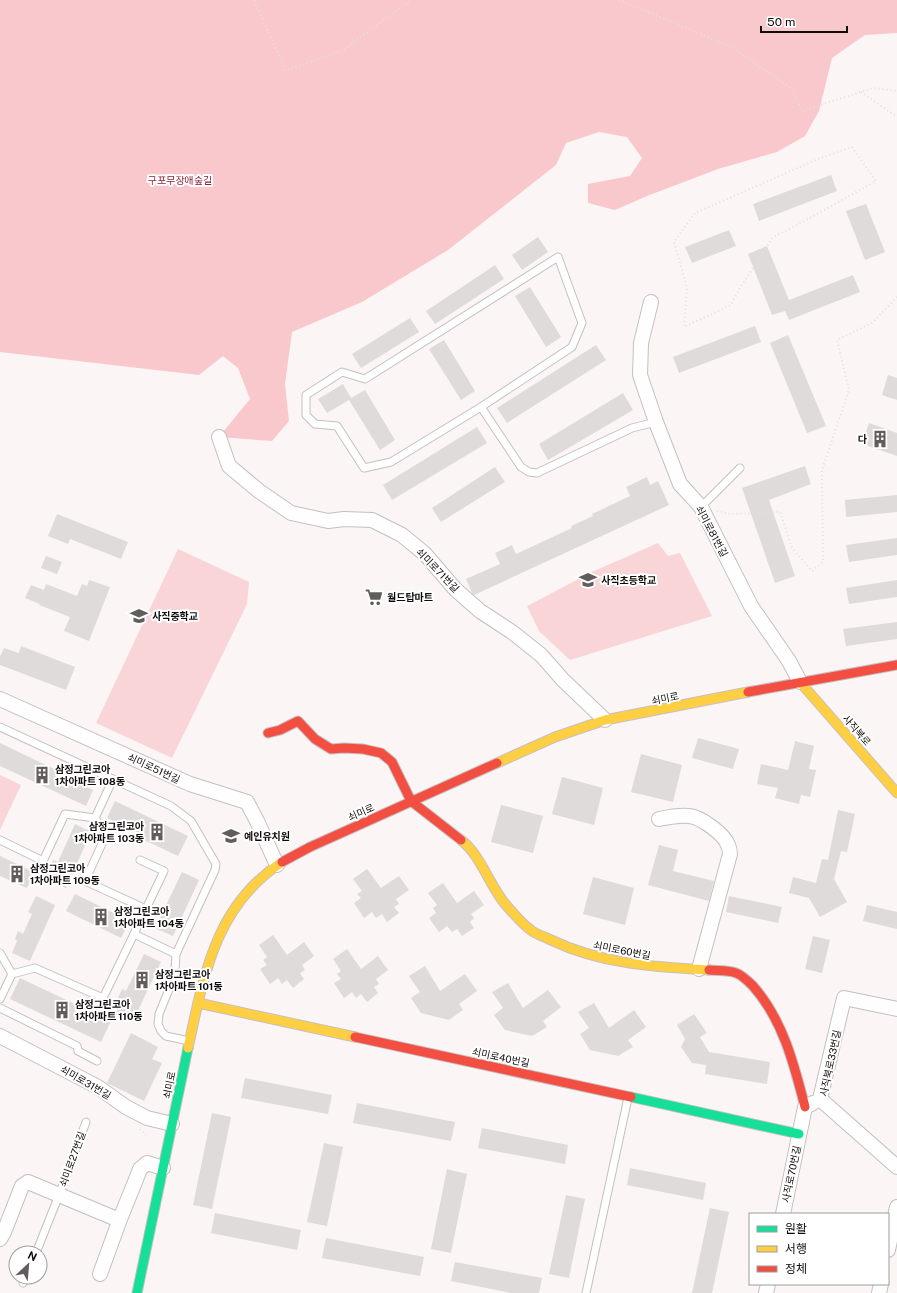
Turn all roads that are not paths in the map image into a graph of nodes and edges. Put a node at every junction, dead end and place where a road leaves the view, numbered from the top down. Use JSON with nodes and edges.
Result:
{"nodes":[{"id":1,"x":651,"y":302,"type":"dead end"},
{"id":2,"x":481,"y":407,"type":"junction"},
{"id":3,"x":656,"y":422,"type":"junction"},
{"id":4,"x":219,"y":437,"type":"dead end"},
{"id":5,"x":740,"y":468,"type":"dead end"},
{"id":6,"x":701,"y":507,"type":"junction"},
{"id":7,"x":897,"y":665,"type":"edge"},
{"id":8,"x":800,"y":682,"type":"junction"},
{"id":9,"x":0,"y":699,"type":"edge"},
{"id":10,"x":605,"y":720,"type":"junction"},
{"id":11,"x":0,"y":727,"type":"edge"},
{"id":12,"x":268,"y":733,"type":"dead end"},
{"id":13,"x":113,"y":779,"type":"junction"},
{"id":14,"x":897,"y":793,"type":"edge"},
{"id":15,"x":411,"y":801,"type":"junction"},
{"id":16,"x":95,"y":818,"type":"junction"},
{"id":17,"x":659,"y":819,"type":"dead end"},
{"id":18,"x":0,"y":840,"type":"edge"},
{"id":19,"x":140,"y":860,"type":"dead end"},
{"id":20,"x":277,"y":865,"type":"junction"},
{"id":21,"x":146,"y":909,"type":"junction"},
{"id":22,"x":134,"y":934,"type":"junction"},
{"id":23,"x":0,"y":953,"type":"edge"},
{"id":24,"x":176,"y":954,"type":"junction"},
{"id":25,"x":699,"y":969,"type":"junction"},
{"id":26,"x":12,"y":974,"type":"junction"},
{"id":27,"x":0,"y":999,"type":"edge"},
{"id":28,"x":198,"y":1002,"type":"junction"},
{"id":29,"x":0,"y":1008,"type":"edge"},
{"id":30,"x":897,"y":1009,"type":"edge"},
{"id":31,"x":0,"y":1036,"type":"edge"},
{"id":32,"x":190,"y":1041,"type":"junction"},
{"id":33,"x":98,"y":1061,"type":"dead end"},
{"id":34,"x":628,"y":1096,"type":"junction"},
{"id":35,"x":820,"y":1099,"type":"junction"},
{"id":36,"x":805,"y":1108,"type":"junction"},
{"id":37,"x":86,"y":1122,"type":"dead end"},
{"id":38,"x":172,"y":1124,"type":"junction"},
{"id":39,"x":799,"y":1134,"type":"junction"},
{"id":40,"x":897,"y":1167,"type":"edge"},
{"id":41,"x":163,"y":1168,"type":"junction"},
{"id":42,"x":59,"y":1196,"type":"junction"},
{"id":43,"x":897,"y":1207,"type":"edge"},
{"id":44,"x":782,"y":1213,"type":"edge"},
{"id":45,"x":119,"y":1220,"type":"junction"},
{"id":46,"x":0,"y":1239,"type":"edge"},
{"id":47,"x":39,"y":1245,"type":"edge"},
{"id":48,"x":889,"y":1245,"type":"edge"},
{"id":49,"x":100,"y":1274,"type":"dead end"},
{"id":50,"x":137,"y":1293,"type":"edge"},
{"id":51,"x":586,"y":1293,"type":"edge"}],
"edges":[{"from":1,"to":3,"type":"street","name":"쇠미로81번길"},
{"from":2,"to":2,"type":"lane"},
{"from":2,"to":3,"type":"lane"},
{"from":3,"to":6,"type":"street","name":"쇠미로81번길"},
{"from":4,"to":10,"type":"street","name":"쇠미로71번길"},
{"from":5,"to":6,"type":"lane"},
{"from":6,"to":8,"type":"street","name":"쇠미로81번길"},
{"from":7,"to":8,"type":"street","name":"쇠미로"},
{"from":8,"to":10,"type":"street","name":"쇠미로"},
{"from":8,"to":14,"type":"street","name":"사직북로"},
{"from":9,"to":20,"type":"street","name":"쇠미로51번길"},
{"from":10,"to":15,"type":"street","name":"쇠미로"},
{"from":11,"to":13,"type":"lane"},
{"from":12,"to":15,"type":"street"},
{"from":13,"to":16,"type":"lane"},
{"from":13,"to":24,"type":"lane"},
{"from":15,"to":20,"type":"street","name":"쇠미로"},
{"from":15,"to":25,"type":"street","name":"쇠미로60번길"},
{"from":16,"to":18,"type":"lane"},
{"from":16,"to":21,"type":"lane"},
{"from":17,"to":25,"type":"street"},
{"from":19,"to":21,"type":"lane"},
{"from":20,"to":28,"type":"street","name":"쇠미로"},
{"from":21,"to":22,"type":"lane"},
{"from":22,"to":24,"type":"lane"},
{"from":22,"to":26,"type":"lane"},
{"from":23,"to":26,"type":"lane"},
{"from":24,"to":32,"type":"lane"},
{"from":25,"to":36,"type":"street","name":"쇠미로60번길"},
{"from":26,"to":27,"type":"lane"},
{"from":28,"to":32,"type":"street","name":"쇠미로"},
{"from":28,"to":34,"type":"street","name":"쇠미로40번길"},
{"from":29,"to":33,"type":"lane"},
{"from":30,"to":35,"type":"street","name":"사직북로33번길"},
{"from":31,"to":38,"type":"street","name":"쇠미로31번길"},
{"from":32,"to":38,"type":"street","name":"쇠미로"},
{"from":34,"to":39,"type":"street","name":"쇠미로40번길"},
{"from":34,"to":51,"type":"lane"},
{"from":35,"to":36,"type":"street"},
{"from":35,"to":40,"type":"street","name":"사직북로33번길"},
{"from":36,"to":39,"type":"street","name":"사직로70번길"},
{"from":37,"to":42,"type":"lane","name":"쇠미로27번길"},
{"from":38,"to":41,"type":"street","name":"쇠미로"},
{"from":39,"to":44,"type":"street","name":"사직로70번길"},
{"from":41,"to":45,"type":"street"},
{"from":41,"to":50,"type":"street","name":"쇠미로"},
{"from":42,"to":45,"type":"street","name":"쇠미로27번길"},
{"from":42,"to":46,"type":"street","name":"쇠미로27번길"},
{"from":42,"to":47,"type":"lane","name":"쇠미로27번길"},
{"from":43,"to":48,"type":"street"},
{"from":45,"to":49,"type":"street"}]}
